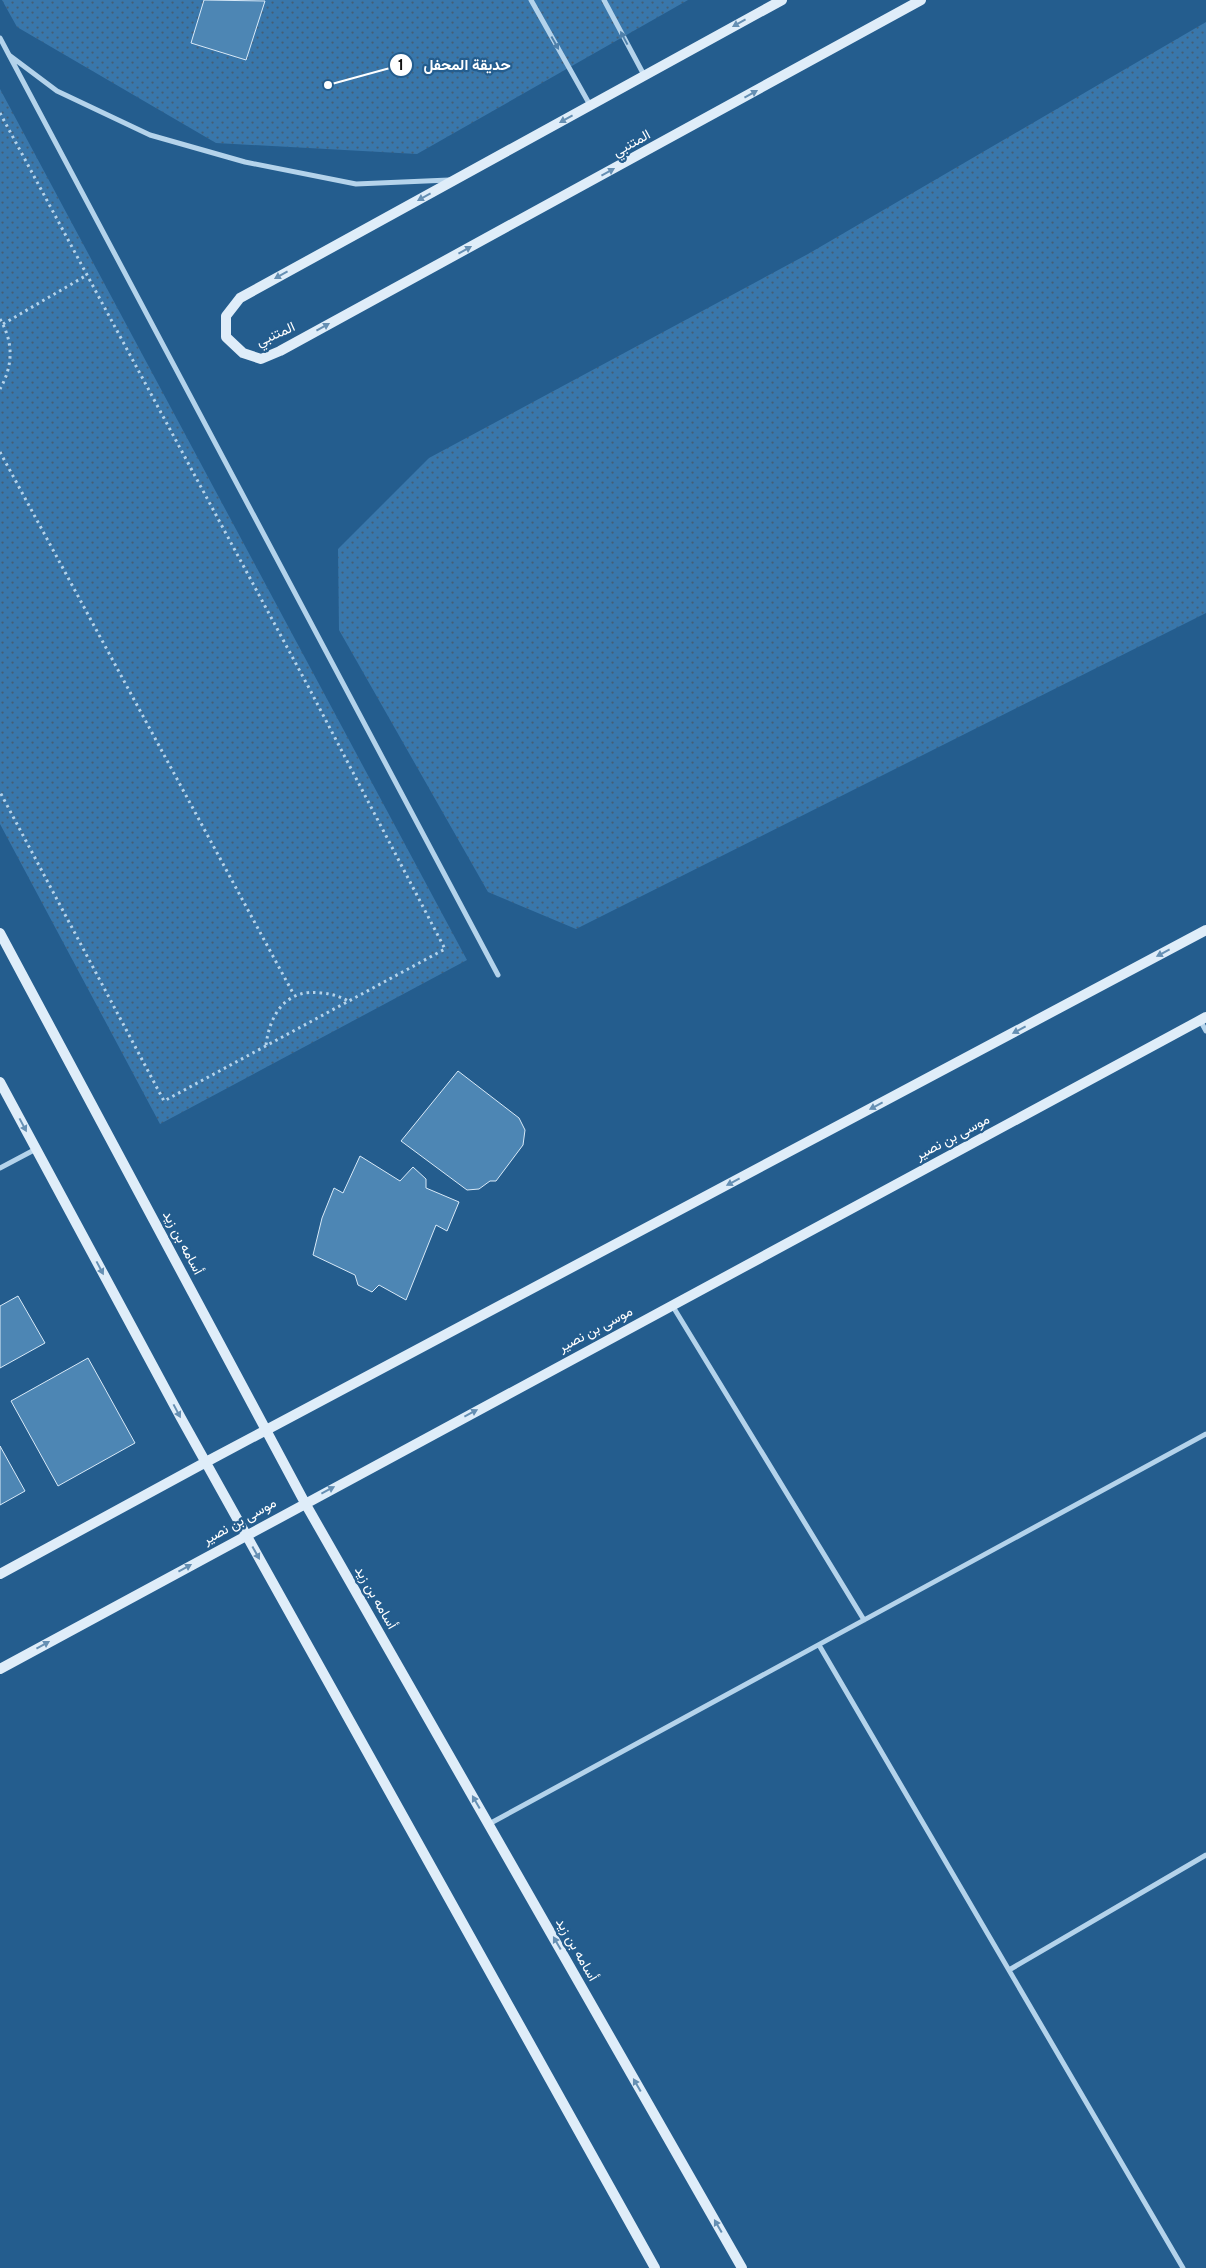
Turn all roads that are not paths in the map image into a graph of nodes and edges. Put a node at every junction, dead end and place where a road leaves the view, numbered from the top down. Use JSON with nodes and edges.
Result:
{"nodes":[{"id":1,"x":531,"y":0,"type":"edge"},
{"id":2,"x":604,"y":0,"type":"edge"},
{"id":3,"x":782,"y":0,"type":"edge"},
{"id":4,"x":920,"y":0,"type":"edge"},
{"id":5,"x":0,"y":38,"type":"edge"},
{"id":6,"x":9,"y":55,"type":"junction"},
{"id":7,"x":644,"y":76,"type":"junction"},
{"id":8,"x":590,"y":105,"type":"junction"},
{"id":9,"x":455,"y":180,"type":"junction"},
{"id":10,"x":1206,"y":930,"type":"edge"},
{"id":11,"x":0,"y":934,"type":"edge"},
{"id":12,"x":498,"y":975,"type":"dead end"},
{"id":13,"x":1203,"y":1018,"type":"edge"},
{"id":14,"x":1206,"y":1031,"type":"edge"},
{"id":15,"x":0,"y":1082,"type":"edge"},
{"id":16,"x":36,"y":1149,"type":"junction"},
{"id":17,"x":0,"y":1168,"type":"edge"},
{"id":18,"x":672,"y":1305,"type":"junction"},
{"id":19,"x":267,"y":1430,"type":"junction"},
{"id":20,"x":1206,"y":1434,"type":"edge"},
{"id":21,"x":206,"y":1462,"type":"junction"},
{"id":22,"x":305,"y":1502,"type":"junction"},
{"id":23,"x":246,"y":1535,"type":"junction"},
{"id":24,"x":0,"y":1574,"type":"edge"},
{"id":25,"x":864,"y":1620,"type":"junction"},
{"id":26,"x":819,"y":1645,"type":"junction"},
{"id":27,"x":0,"y":1669,"type":"edge"},
{"id":28,"x":489,"y":1824,"type":"junction"},
{"id":29,"x":1206,"y":1855,"type":"edge"},
{"id":30,"x":1009,"y":1970,"type":"junction"},
{"id":31,"x":655,"y":2268,"type":"edge"},
{"id":32,"x":742,"y":2268,"type":"edge"},
{"id":33,"x":1183,"y":2268,"type":"edge"}],
"edges":[{"from":1,"to":8,"type":"street","one_way":true},
{"from":7,"to":2,"type":"street","one_way":true},
{"from":3,"to":7,"type":"street","name":"المتنبي","one_way":true},
{"from":9,"to":4,"type":"street","name":"المتنبي","one_way":true},
{"from":5,"to":6,"type":"street"},
{"from":6,"to":9,"type":"street"},
{"from":6,"to":12,"type":"street"},
{"from":7,"to":8,"type":"street","name":"المتنبي"},
{"from":8,"to":9,"type":"street","name":"المتنبي","one_way":true},
{"from":10,"to":19,"type":"street","one_way":true},
{"from":11,"to":19,"type":"street","name":"أسامه بن زيد"},
{"from":13,"to":14,"type":"street"},
{"from":13,"to":18,"type":"street","name":"موسى بن نصير"},
{"from":15,"to":16,"type":"street","one_way":true},
{"from":16,"to":17,"type":"street"},
{"from":16,"to":21,"type":"street","one_way":true},
{"from":22,"to":18,"type":"street","name":"موسى بن نصير","one_way":true},
{"from":18,"to":25,"type":"street"},
{"from":19,"to":21,"type":"street"},
{"from":19,"to":22,"type":"street","name":"أسامه بن زيد"},
{"from":20,"to":25,"type":"street"},
{"from":21,"to":23,"type":"street"},
{"from":21,"to":24,"type":"street"},
{"from":22,"to":23,"type":"street","name":"موسى بن نصير"},
{"from":28,"to":22,"type":"street","name":"أسامه بن زيد","one_way":true},
{"from":27,"to":23,"type":"street","name":"موسى بن نصير","one_way":true},
{"from":23,"to":31,"type":"street","one_way":true},
{"from":25,"to":26,"type":"street"},
{"from":26,"to":28,"type":"street"},
{"from":26,"to":30,"type":"street"},
{"from":32,"to":28,"type":"street","name":"أسامه بن زيد","one_way":true},
{"from":29,"to":30,"type":"street"},
{"from":30,"to":33,"type":"street"}]}
